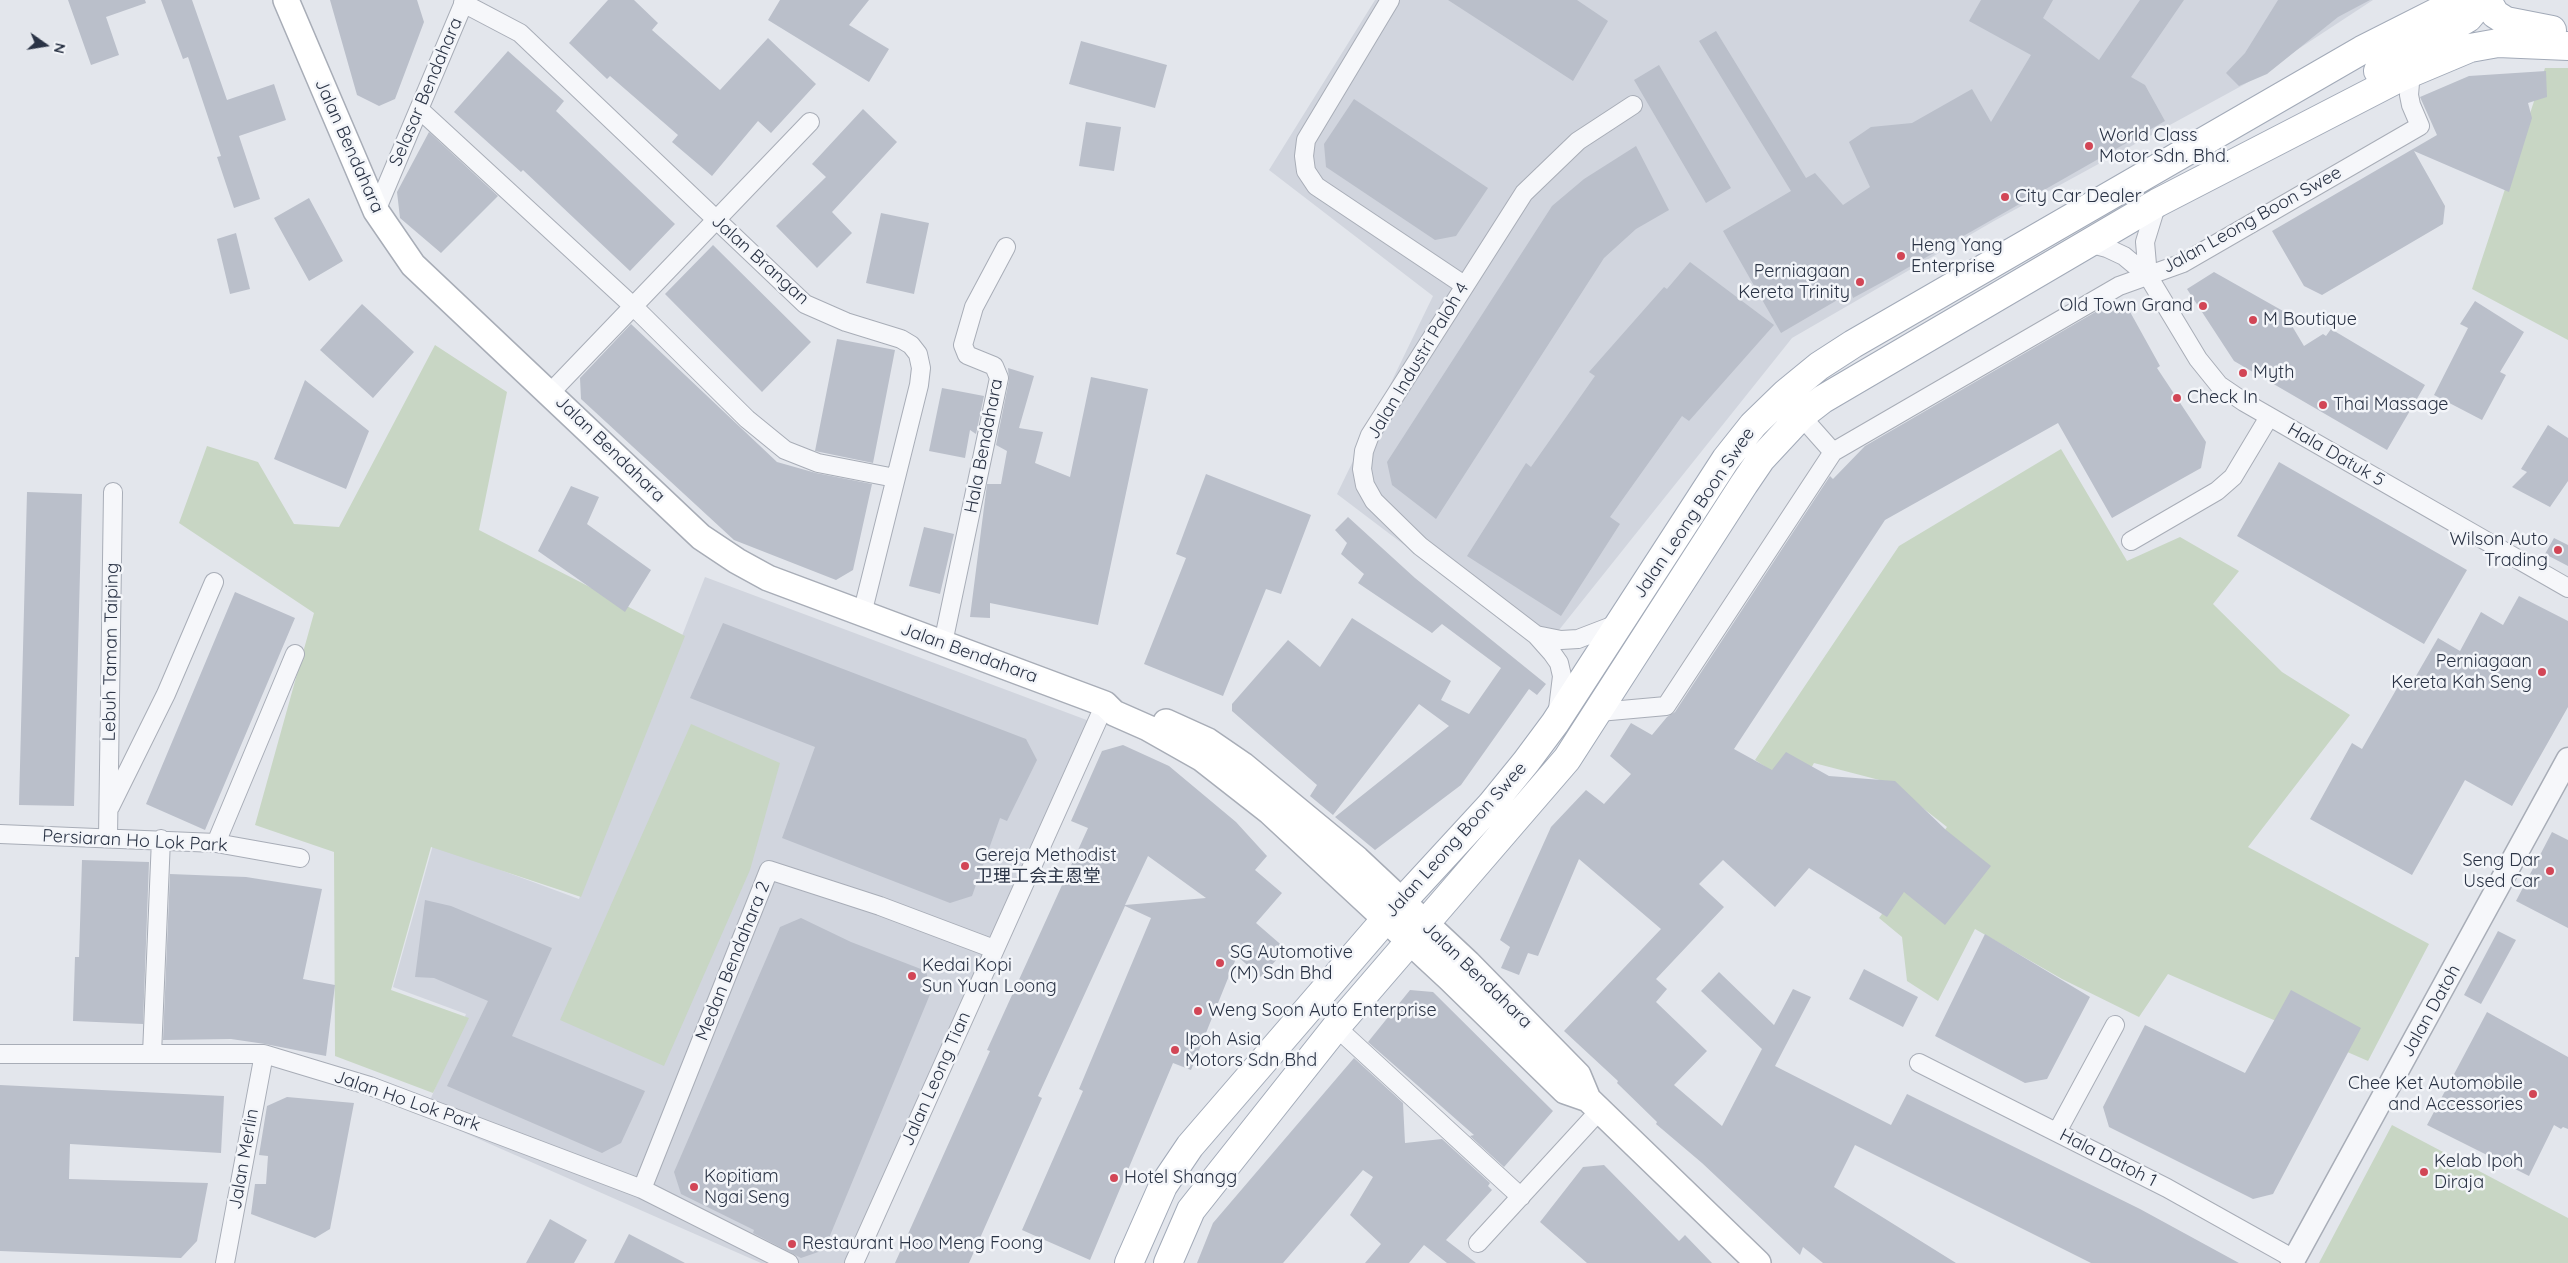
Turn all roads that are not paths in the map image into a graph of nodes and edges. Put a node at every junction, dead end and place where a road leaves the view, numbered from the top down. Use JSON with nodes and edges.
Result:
{"nodes":[{"id":1,"x":286,"y":0,"type":"edge"},
{"id":2,"x":1390,"y":0,"type":"edge"},
{"id":3,"x":2420,"y":0,"type":"edge"},
{"id":4,"x":2470,"y":0,"type":"edge"},
{"id":5,"x":2483,"y":0,"type":"edge"},
{"id":6,"x":2487,"y":0,"type":"edge"},
{"id":7,"x":464,"y":2,"type":"edge"},
{"id":8,"x":2568,"y":32,"type":"edge"},
{"id":9,"x":2568,"y":46,"type":"edge"},
{"id":10,"x":2362,"y":50,"type":"junction"},
{"id":11,"x":2414,"y":71,"type":"junction"},
{"id":12,"x":1633,"y":105,"type":"dead end"},
{"id":13,"x":419,"y":109,"type":"junction"},
{"id":14,"x":810,"y":122,"type":"dead end"},
{"id":15,"x":2291,"y":132,"type":"junction"},
{"id":16,"x":2157,"y":203,"type":"junction"},
{"id":17,"x":376,"y":211,"type":"junction"},
{"id":18,"x":716,"y":221,"type":"junction"},
{"id":19,"x":2088,"y":243,"type":"junction"},
{"id":20,"x":1006,"y":248,"type":"dead end"},
{"id":21,"x":2148,"y":276,"type":"junction"},
{"id":22,"x":1464,"y":285,"type":"junction"},
{"id":23,"x":634,"y":307,"type":"junction"},
{"id":24,"x":550,"y":393,"type":"junction"},
{"id":25,"x":1800,"y":416,"type":"junction"},
{"id":26,"x":2270,"y":417,"type":"junction"},
{"id":27,"x":1833,"y":452,"type":"junction"},
{"id":28,"x":895,"y":478,"type":"junction"},
{"id":29,"x":113,"y":492,"type":"dead end"},
{"id":30,"x":2131,"y":541,"type":"dead end"},
{"id":31,"x":214,"y":582,"type":"dead end"},
{"id":32,"x":2568,"y":588,"type":"edge"},
{"id":33,"x":862,"y":614,"type":"junction"},
{"id":34,"x":1619,"y":623,"type":"junction"},
{"id":35,"x":1536,"y":636,"type":"junction"},
{"id":36,"x":944,"y":643,"type":"junction"},
{"id":37,"x":295,"y":654,"type":"dead end"},
{"id":38,"x":1105,"y":704,"type":"junction"},
{"id":39,"x":1600,"y":712,"type":"junction"},
{"id":40,"x":1555,"y":723,"type":"junction"},
{"id":41,"x":2568,"y":759,"type":"edge"},
{"id":42,"x":108,"y":812,"type":"junction"},
{"id":43,"x":0,"y":834,"type":"edge"},
{"id":44,"x":108,"y":837,"type":"junction"},
{"id":45,"x":160,"y":839,"type":"junction"},
{"id":46,"x":216,"y":843,"type":"junction"},
{"id":47,"x":300,"y":858,"type":"dead end"},
{"id":48,"x":1405,"y":922,"type":"junction"},
{"id":49,"x":994,"y":949,"type":"junction"},
{"id":50,"x":2115,"y":1025,"type":"dead end"},
{"id":51,"x":1336,"y":1028,"type":"junction"},
{"id":52,"x":0,"y":1054,"type":"edge"},
{"id":53,"x":152,"y":1054,"type":"junction"},
{"id":54,"x":264,"y":1054,"type":"junction"},
{"id":55,"x":1919,"y":1063,"type":"dead end"},
{"id":56,"x":1594,"y":1104,"type":"junction"},
{"id":57,"x":2057,"y":1132,"type":"junction"},
{"id":58,"x":642,"y":1189,"type":"junction"},
{"id":59,"x":1521,"y":1197,"type":"junction"},
{"id":60,"x":1478,"y":1243,"type":"dead end"},
{"id":61,"x":2293,"y":1261,"type":"edge"},
{"id":62,"x":225,"y":1263,"type":"edge"},
{"id":63,"x":789,"y":1263,"type":"edge"},
{"id":64,"x":854,"y":1263,"type":"edge"},
{"id":65,"x":1129,"y":1263,"type":"edge"},
{"id":66,"x":1168,"y":1263,"type":"edge"},
{"id":67,"x":1758,"y":1263,"type":"edge"}],
"edges":[{"from":1,"to":17,"type":"main road","name":"Jalan Bendahara"},
{"from":2,"to":22,"type":"street"},
{"from":3,"to":10,"type":"main road"},
{"from":4,"to":10,"type":"main road","name":"Jalan Leong Boon Swee"},
{"from":5,"to":15,"type":"main road"},
{"from":6,"to":8,"type":"main road"},
{"from":7,"to":13,"type":"street","name":"Selasar Bendahara"},
{"from":7,"to":18,"type":"street","name":"Jalan Brangan"},
{"from":9,"to":11,"type":"main road","name":"Jalan Leong Boon Swee"},
{"from":10,"to":34,"type":"main road","name":"Jalan Leong Boon Swee"},
{"from":11,"to":15,"type":"main road","name":"Jalan Leong Boon Swee"},
{"from":11,"to":21,"type":"street","name":"Jalan Leong Boon Swee"},
{"from":12,"to":22,"type":"street","name":"Jalan Industri Paloh 4"},
{"from":13,"to":17,"type":"street","name":"Selasar Bendahara"},
{"from":13,"to":23,"type":"street"},
{"from":14,"to":18,"type":"street"},
{"from":15,"to":16,"type":"main road","name":"Jalan Leong Boon Swee"},
{"from":16,"to":19,"type":"main road","name":"Jalan Leong Boon Swee"},
{"from":16,"to":21,"type":"street","name":"Hala Datuk 5"},
{"from":17,"to":24,"type":"main road","name":"Jalan Bendahara"},
{"from":18,"to":23,"type":"street"},
{"from":18,"to":28,"type":"street","name":"Jalan Brangan"},
{"from":19,"to":21,"type":"street","name":"Hala Datuk 5"},
{"from":19,"to":25,"type":"main road","name":"Jalan Leong Boon Swee"},
{"from":20,"to":36,"type":"street","name":"Hala Bendahara"},
{"from":21,"to":26,"type":"street","name":"Hala Datuk 5"},
{"from":21,"to":27,"type":"street","name":"Jalan Leong Boon Swee"},
{"from":22,"to":35,"type":"street","name":"Jalan Industri Paloh 4"},
{"from":23,"to":24,"type":"street"},
{"from":23,"to":28,"type":"street"},
{"from":24,"to":33,"type":"main road","name":"Jalan Bendahara"},
{"from":25,"to":27,"type":"street"},
{"from":25,"to":39,"type":"main road","name":"Jalan Leong Boon Swee"},
{"from":26,"to":30,"type":"street"},
{"from":26,"to":32,"type":"street","name":"Hala Datuk 5"},
{"from":27,"to":39,"type":"street","name":"Jalan Leong Boon Swee"},
{"from":28,"to":33,"type":"street","name":"Jalan Brangan"},
{"from":29,"to":42,"type":"street","name":"Lebuh Taman Taiping"},
{"from":31,"to":42,"type":"street","name":"Lebuh Taman Taiping"},
{"from":33,"to":36,"type":"main road","name":"Jalan Bendahara"},
{"from":34,"to":35,"type":"street","name":"Jalan Industri Paloh 4"},
{"from":34,"to":40,"type":"main road","name":"Jalan Leong Boon Swee"},
{"from":35,"to":40,"type":"street","name":"Jalan Industri Paloh 4"},
{"from":36,"to":38,"type":"main road","name":"Jalan Bendahara"},
{"from":37,"to":46,"type":"street"},
{"from":38,"to":48,"type":"main road","name":"Jalan Bendahara"},
{"from":38,"to":49,"type":"street","name":"Jalan Leong Tian"},
{"from":39,"to":48,"type":"main road","name":"Jalan Leong Boon Swee"},
{"from":40,"to":48,"type":"main road","name":"Jalan Leong Boon Swee"},
{"from":41,"to":61,"type":"street","name":"Jalan Datoh"},
{"from":42,"to":44,"type":"street","name":"Lebuh Taman Taiping"},
{"from":43,"to":44,"type":"street","name":"Persiaran Ho Lok Park"},
{"from":44,"to":45,"type":"street","name":"Persiaran Ho Lok Park"},
{"from":45,"to":46,"type":"street","name":"Persiaran Ho Lok Park"},
{"from":45,"to":53,"type":"street"},
{"from":46,"to":47,"type":"street","name":"Persiaran Ho Lok Park"},
{"from":48,"to":51,"type":"main road","name":"Jalan Leong Boon Swee"},
{"from":48,"to":56,"type":"main road","name":"Jalan Bendahara"},
{"from":48,"to":65,"type":"main road","name":"Jalan Leong Boon Swee"},
{"from":49,"to":58,"type":"street","name":"Medan Bendahara 2"},
{"from":49,"to":64,"type":"street","name":"Jalan Leong Tian"},
{"from":50,"to":57,"type":"street"},
{"from":51,"to":59,"type":"street"},
{"from":51,"to":66,"type":"main road","name":"Jalan Leong Boon Swee"},
{"from":52,"to":53,"type":"street","name":"Jalan Ho Lok Park"},
{"from":53,"to":54,"type":"street","name":"Jalan Ho Lok Park"},
{"from":54,"to":58,"type":"street","name":"Jalan Ho Lok Park"},
{"from":54,"to":62,"type":"street","name":"Jalan Merlin"},
{"from":55,"to":57,"type":"street","name":"Hala Datoh 1"},
{"from":56,"to":59,"type":"street"},
{"from":56,"to":67,"type":"main road","name":"Jalan Bendahara"},
{"from":57,"to":61,"type":"street","name":"Hala Datoh 1"},
{"from":58,"to":63,"type":"street","name":"Jalan Ho Lok Park"},
{"from":59,"to":60,"type":"street"}]}
